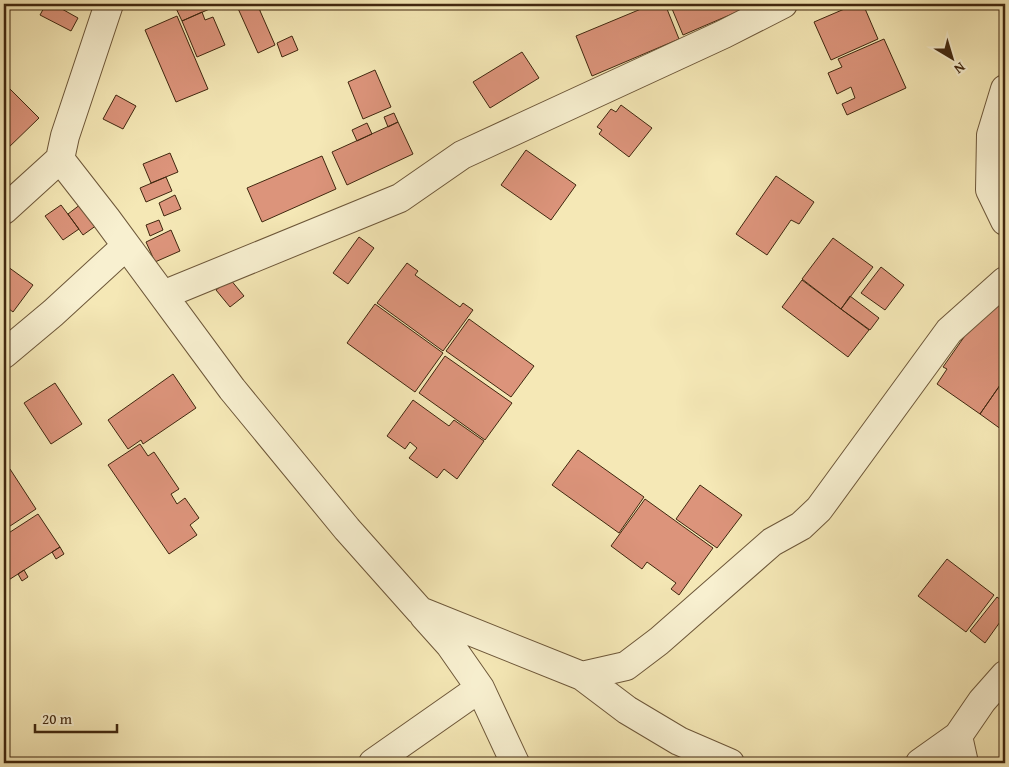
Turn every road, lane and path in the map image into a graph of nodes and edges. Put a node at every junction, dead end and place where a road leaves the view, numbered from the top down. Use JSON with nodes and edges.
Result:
{"nodes":[{"id":1,"x":109,"y":4,"type":"edge"},
{"id":2,"x":783,"y":4,"type":"edge"},
{"id":3,"x":1005,"y":89,"type":"edge"},
{"id":4,"x":60,"y":159,"type":"junction"},
{"id":5,"x":4,"y":210,"type":"edge"},
{"id":6,"x":1005,"y":222,"type":"edge"},
{"id":7,"x":126,"y":246,"type":"junction"},
{"id":8,"x":1005,"y":281,"type":"edge"},
{"id":9,"x":163,"y":295,"type":"junction"},
{"id":10,"x":4,"y":354,"type":"edge"},
{"id":11,"x":420,"y":611,"type":"junction"},
{"id":12,"x":1005,"y":675,"type":"edge"},
{"id":13,"x":582,"y":676,"type":"junction"},
{"id":14,"x":480,"y":688,"type":"junction"},
{"id":15,"x":958,"y":736,"type":"junction"},
{"id":16,"x":373,"y":763,"type":"edge"},
{"id":17,"x":515,"y":763,"type":"edge"},
{"id":18,"x":730,"y":763,"type":"edge"},
{"id":19,"x":920,"y":763,"type":"edge"},
{"id":20,"x":964,"y":763,"type":"edge"}],
"edges":[{"from":1,"to":4,"type":"street"},
{"from":2,"to":9,"type":"street"},
{"from":3,"to":6,"type":"street"},
{"from":4,"to":5,"type":"street"},
{"from":4,"to":7,"type":"street"},
{"from":7,"to":9,"type":"street"},
{"from":7,"to":10,"type":"street"},
{"from":8,"to":13,"type":"street"},
{"from":9,"to":11,"type":"street"},
{"from":11,"to":13,"type":"street"},
{"from":11,"to":14,"type":"street"},
{"from":12,"to":15,"type":"street"},
{"from":13,"to":18,"type":"street"},
{"from":14,"to":16,"type":"street"},
{"from":14,"to":17,"type":"street"},
{"from":15,"to":19,"type":"street"},
{"from":15,"to":20,"type":"street"}]}
